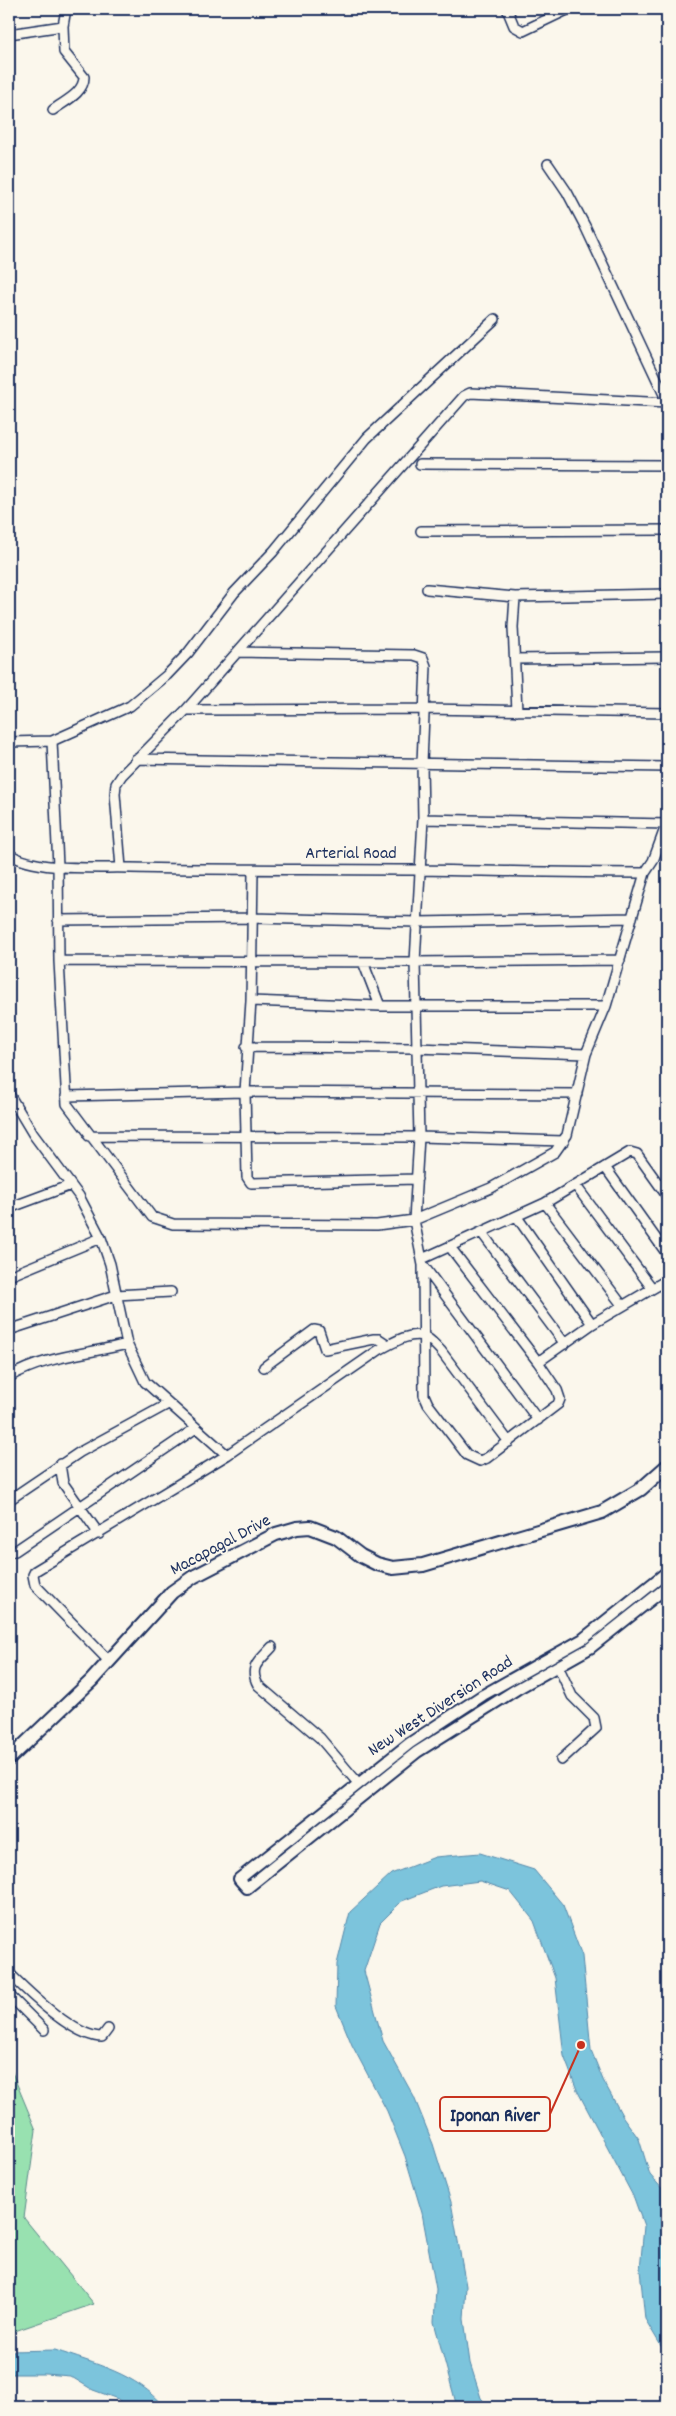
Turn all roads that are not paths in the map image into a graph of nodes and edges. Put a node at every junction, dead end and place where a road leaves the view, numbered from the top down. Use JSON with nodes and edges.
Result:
{"nodes":[{"id":1,"x":66,"y":9,"type":"edge"},
{"id":2,"x":507,"y":9,"type":"edge"},
{"id":3,"x":570,"y":9,"type":"edge"},
{"id":4,"x":63,"y":26,"type":"junction"},
{"id":5,"x":9,"y":34,"type":"edge"},
{"id":6,"x":53,"y":110,"type":"dead end"},
{"id":7,"x":548,"y":164,"type":"dead end"},
{"id":8,"x":494,"y":320,"type":"dead end"},
{"id":9,"x":667,"y":402,"type":"edge"},
{"id":10,"x":420,"y":464,"type":"dead end"},
{"id":11,"x":667,"y":465,"type":"edge"},
{"id":12,"x":667,"y":530,"type":"edge"},
{"id":13,"x":421,"y":531,"type":"dead end"},
{"id":14,"x":428,"y":589,"type":"dead end"},
{"id":15,"x":667,"y":594,"type":"edge"},
{"id":16,"x":515,"y":596,"type":"junction"},
{"id":17,"x":239,"y":652,"type":"junction"},
{"id":18,"x":667,"y":657,"type":"edge"},
{"id":19,"x":515,"y":659,"type":"junction"},
{"id":20,"x":424,"y":709,"type":"junction"},
{"id":21,"x":186,"y":710,"type":"junction"},
{"id":22,"x":517,"y":711,"type":"junction"},
{"id":23,"x":667,"y":714,"type":"edge"},
{"id":24,"x":52,"y":741,"type":"junction"},
{"id":25,"x":9,"y":742,"type":"edge"},
{"id":26,"x":136,"y":759,"type":"junction"},
{"id":27,"x":422,"y":763,"type":"junction"},
{"id":28,"x":667,"y":767,"type":"edge"},
{"id":29,"x":423,"y":819,"type":"junction"},
{"id":30,"x":667,"y":824,"type":"edge"},
{"id":31,"x":9,"y":854,"type":"edge"},
{"id":32,"x":58,"y":866,"type":"junction"},
{"id":33,"x":121,"y":868,"type":"junction"},
{"id":34,"x":419,"y":870,"type":"junction"},
{"id":35,"x":253,"y":871,"type":"junction"},
{"id":36,"x":645,"y":873,"type":"junction"},
{"id":37,"x":252,"y":918,"type":"junction"},
{"id":38,"x":632,"y":918,"type":"junction"},
{"id":39,"x":58,"y":920,"type":"junction"},
{"id":40,"x":417,"y":922,"type":"junction"},
{"id":41,"x":620,"y":960,"type":"junction"},
{"id":42,"x":59,"y":961,"type":"junction"},
{"id":43,"x":250,"y":962,"type":"junction"},
{"id":44,"x":363,"y":962,"type":"junction"},
{"id":45,"x":415,"y":962,"type":"junction"},
{"id":46,"x":250,"y":1000,"type":"junction"},
{"id":47,"x":380,"y":1006,"type":"junction"},
{"id":48,"x":416,"y":1006,"type":"junction"},
{"id":49,"x":606,"y":1006,"type":"junction"},
{"id":50,"x":246,"y":1047,"type":"junction"},
{"id":51,"x":416,"y":1048,"type":"junction"},
{"id":52,"x":586,"y":1054,"type":"junction"},
{"id":53,"x":244,"y":1092,"type":"junction"},
{"id":54,"x":418,"y":1092,"type":"junction"},
{"id":55,"x":9,"y":1094,"type":"edge"},
{"id":56,"x":577,"y":1094,"type":"junction"},
{"id":57,"x":66,"y":1096,"type":"junction"},
{"id":58,"x":90,"y":1136,"type":"junction"},
{"id":59,"x":245,"y":1136,"type":"junction"},
{"id":60,"x":419,"y":1136,"type":"junction"},
{"id":61,"x":564,"y":1141,"type":"junction"},
{"id":62,"x":605,"y":1167,"type":"junction"},
{"id":63,"x":417,"y":1179,"type":"junction"},
{"id":64,"x":71,"y":1185,"type":"junction"},
{"id":65,"x":576,"y":1186,"type":"junction"},
{"id":66,"x":667,"y":1196,"type":"edge"},
{"id":67,"x":545,"y":1203,"type":"junction"},
{"id":68,"x":9,"y":1208,"type":"edge"},
{"id":69,"x":517,"y":1217,"type":"junction"},
{"id":70,"x":414,"y":1220,"type":"junction"},
{"id":71,"x":482,"y":1233,"type":"junction"},
{"id":72,"x":101,"y":1238,"type":"junction"},
{"id":73,"x":450,"y":1247,"type":"junction"},
{"id":74,"x":667,"y":1254,"type":"edge"},
{"id":75,"x":423,"y":1262,"type":"junction"},
{"id":76,"x":9,"y":1276,"type":"edge"},
{"id":77,"x":667,"y":1280,"type":"edge"},
{"id":78,"x":652,"y":1288,"type":"junction"},
{"id":79,"x":171,"y":1292,"type":"dead end"},
{"id":80,"x":116,"y":1295,"type":"junction"},
{"id":81,"x":622,"y":1305,"type":"junction"},
{"id":82,"x":592,"y":1324,"type":"junction"},
{"id":83,"x":9,"y":1330,"type":"edge"},
{"id":84,"x":423,"y":1336,"type":"junction"},
{"id":85,"x":127,"y":1344,"type":"junction"},
{"id":86,"x":565,"y":1344,"type":"junction"},
{"id":87,"x":388,"y":1345,"type":"junction"},
{"id":88,"x":538,"y":1362,"type":"junction"},
{"id":89,"x":264,"y":1367,"type":"dead end"},
{"id":90,"x":9,"y":1377,"type":"edge"},
{"id":91,"x":168,"y":1404,"type":"junction"},
{"id":92,"x":538,"y":1420,"type":"junction"},
{"id":93,"x":196,"y":1428,"type":"junction"},
{"id":94,"x":509,"y":1442,"type":"junction"},
{"id":95,"x":227,"y":1455,"type":"junction"},
{"id":96,"x":60,"y":1464,"type":"junction"},
{"id":97,"x":667,"y":1466,"type":"edge"},
{"id":98,"x":9,"y":1500,"type":"edge"},
{"id":99,"x":78,"y":1507,"type":"junction"},
{"id":100,"x":99,"y":1534,"type":"junction"},
{"id":101,"x":9,"y":1552,"type":"edge"},
{"id":102,"x":667,"y":1572,"type":"edge"},
{"id":103,"x":667,"y":1587,"type":"edge"},
{"id":104,"x":272,"y":1647,"type":"dead end"},
{"id":105,"x":109,"y":1661,"type":"junction"},
{"id":106,"x":558,"y":1666,"type":"junction"},
{"id":107,"x":9,"y":1759,"type":"edge"},
{"id":108,"x":561,"y":1760,"type":"dead end"},
{"id":109,"x":358,"y":1783,"type":"junction"},
{"id":110,"x":9,"y":1973,"type":"edge"},
{"id":111,"x":9,"y":1995,"type":"edge"},
{"id":112,"x":108,"y":2029,"type":"dead end"},
{"id":113,"x":44,"y":2030,"type":"dead end"}],
"edges":[{"from":1,"to":4,"type":"street"},
{"from":2,"to":3,"type":"street"},
{"from":4,"to":5,"type":"street"},
{"from":4,"to":6,"type":"street"},
{"from":7,"to":9,"type":"street"},
{"from":8,"to":24,"type":"street"},
{"from":9,"to":17,"type":"street"},
{"from":10,"to":11,"type":"street"},
{"from":12,"to":13,"type":"street"},
{"from":14,"to":16,"type":"street"},
{"from":15,"to":16,"type":"street"},
{"from":16,"to":19,"type":"street"},
{"from":17,"to":20,"type":"street"},
{"from":17,"to":21,"type":"street"},
{"from":18,"to":19,"type":"street"},
{"from":19,"to":22,"type":"street"},
{"from":20,"to":21,"type":"street"},
{"from":20,"to":22,"type":"street"},
{"from":20,"to":27,"type":"street"},
{"from":21,"to":26,"type":"street"},
{"from":22,"to":23,"type":"street"},
{"from":24,"to":25,"type":"street"},
{"from":24,"to":32,"type":"street"},
{"from":26,"to":27,"type":"street"},
{"from":26,"to":33,"type":"street"},
{"from":27,"to":28,"type":"street"},
{"from":27,"to":29,"type":"street"},
{"from":29,"to":30,"type":"street"},
{"from":29,"to":34,"type":"street"},
{"from":30,"to":36,"type":"street"},
{"from":31,"to":32,"type":"street","name":"Arterial Road"},
{"from":32,"to":33,"type":"street","name":"Arterial Road"},
{"from":32,"to":39,"type":"street"},
{"from":33,"to":35,"type":"street","name":"Arterial Road"},
{"from":34,"to":35,"type":"street","name":"Arterial Road"},
{"from":34,"to":36,"type":"street","name":"Arterial Road"},
{"from":34,"to":40,"type":"street"},
{"from":35,"to":37,"type":"street"},
{"from":36,"to":38,"type":"street"},
{"from":37,"to":39,"type":"street"},
{"from":37,"to":40,"type":"street"},
{"from":37,"to":43,"type":"street"},
{"from":38,"to":40,"type":"street"},
{"from":38,"to":41,"type":"street"},
{"from":39,"to":42,"type":"street"},
{"from":40,"to":45,"type":"street"},
{"from":41,"to":45,"type":"street"},
{"from":41,"to":49,"type":"street"},
{"from":42,"to":43,"type":"street"},
{"from":42,"to":57,"type":"street"},
{"from":43,"to":44,"type":"street"},
{"from":43,"to":46,"type":"street"},
{"from":44,"to":45,"type":"street"},
{"from":44,"to":47,"type":"street"},
{"from":45,"to":48,"type":"street"},
{"from":46,"to":47,"type":"street"},
{"from":46,"to":50,"type":"street"},
{"from":47,"to":48,"type":"street"},
{"from":48,"to":49,"type":"street"},
{"from":48,"to":51,"type":"street"},
{"from":49,"to":52,"type":"street"},
{"from":50,"to":51,"type":"street"},
{"from":50,"to":53,"type":"street"},
{"from":51,"to":52,"type":"street"},
{"from":51,"to":54,"type":"street"},
{"from":52,"to":56,"type":"street"},
{"from":53,"to":54,"type":"street"},
{"from":53,"to":57,"type":"street"},
{"from":53,"to":59,"type":"street"},
{"from":54,"to":56,"type":"street"},
{"from":54,"to":60,"type":"street"},
{"from":55,"to":64,"type":"street"},
{"from":56,"to":61,"type":"street"},
{"from":57,"to":58,"type":"street"},
{"from":58,"to":59,"type":"street"},
{"from":58,"to":70,"type":"street"},
{"from":59,"to":60,"type":"street"},
{"from":59,"to":63,"type":"street"},
{"from":60,"to":61,"type":"street"},
{"from":60,"to":63,"type":"street"},
{"from":61,"to":70,"type":"street"},
{"from":62,"to":65,"type":"street"},
{"from":62,"to":66,"type":"street"},
{"from":62,"to":74,"type":"street"},
{"from":63,"to":70,"type":"street"},
{"from":64,"to":68,"type":"street"},
{"from":64,"to":72,"type":"street"},
{"from":65,"to":67,"type":"street"},
{"from":65,"to":78,"type":"street"},
{"from":67,"to":69,"type":"street"},
{"from":67,"to":81,"type":"street"},
{"from":69,"to":71,"type":"street"},
{"from":69,"to":82,"type":"street"},
{"from":70,"to":75,"type":"street"},
{"from":71,"to":73,"type":"street"},
{"from":71,"to":86,"type":"street"},
{"from":72,"to":76,"type":"street"},
{"from":72,"to":80,"type":"street"},
{"from":73,"to":75,"type":"street"},
{"from":73,"to":88,"type":"street"},
{"from":75,"to":84,"type":"street"},
{"from":75,"to":92,"type":"street"},
{"from":77,"to":78,"type":"street"},
{"from":78,"to":81,"type":"street"},
{"from":79,"to":80,"type":"street"},
{"from":80,"to":83,"type":"street"},
{"from":80,"to":85,"type":"street"},
{"from":81,"to":82,"type":"street"},
{"from":82,"to":86,"type":"street"},
{"from":84,"to":87,"type":"street"},
{"from":84,"to":94,"type":"street"},
{"from":84,"to":94,"type":"street"},
{"from":85,"to":90,"type":"street"},
{"from":85,"to":91,"type":"street"},
{"from":86,"to":88,"type":"street"},
{"from":87,"to":89,"type":"street"},
{"from":87,"to":95,"type":"street"},
{"from":88,"to":92,"type":"street"},
{"from":91,"to":93,"type":"street"},
{"from":91,"to":96,"type":"street"},
{"from":92,"to":94,"type":"street"},
{"from":93,"to":95,"type":"street"},
{"from":93,"to":99,"type":"street"},
{"from":95,"to":100,"type":"street"},
{"from":96,"to":98,"type":"street"},
{"from":96,"to":99,"type":"street"},
{"from":97,"to":105,"type":"main road","name":"Macapagal Drive"},
{"from":99,"to":100,"type":"street"},
{"from":99,"to":101,"type":"street"},
{"from":100,"to":105,"type":"street"},
{"from":102,"to":109,"type":"street","name":"New West Diversion Road"},
{"from":103,"to":106,"type":"street","name":"New West Diversion Road"},
{"from":104,"to":109,"type":"street"},
{"from":105,"to":107,"type":"main road","name":"Macapagal Drive"},
{"from":106,"to":108,"type":"street"},
{"from":106,"to":109,"type":"street","name":"New West Diversion Road"},
{"from":110,"to":112,"type":"street"},
{"from":111,"to":113,"type":"street"}]}
